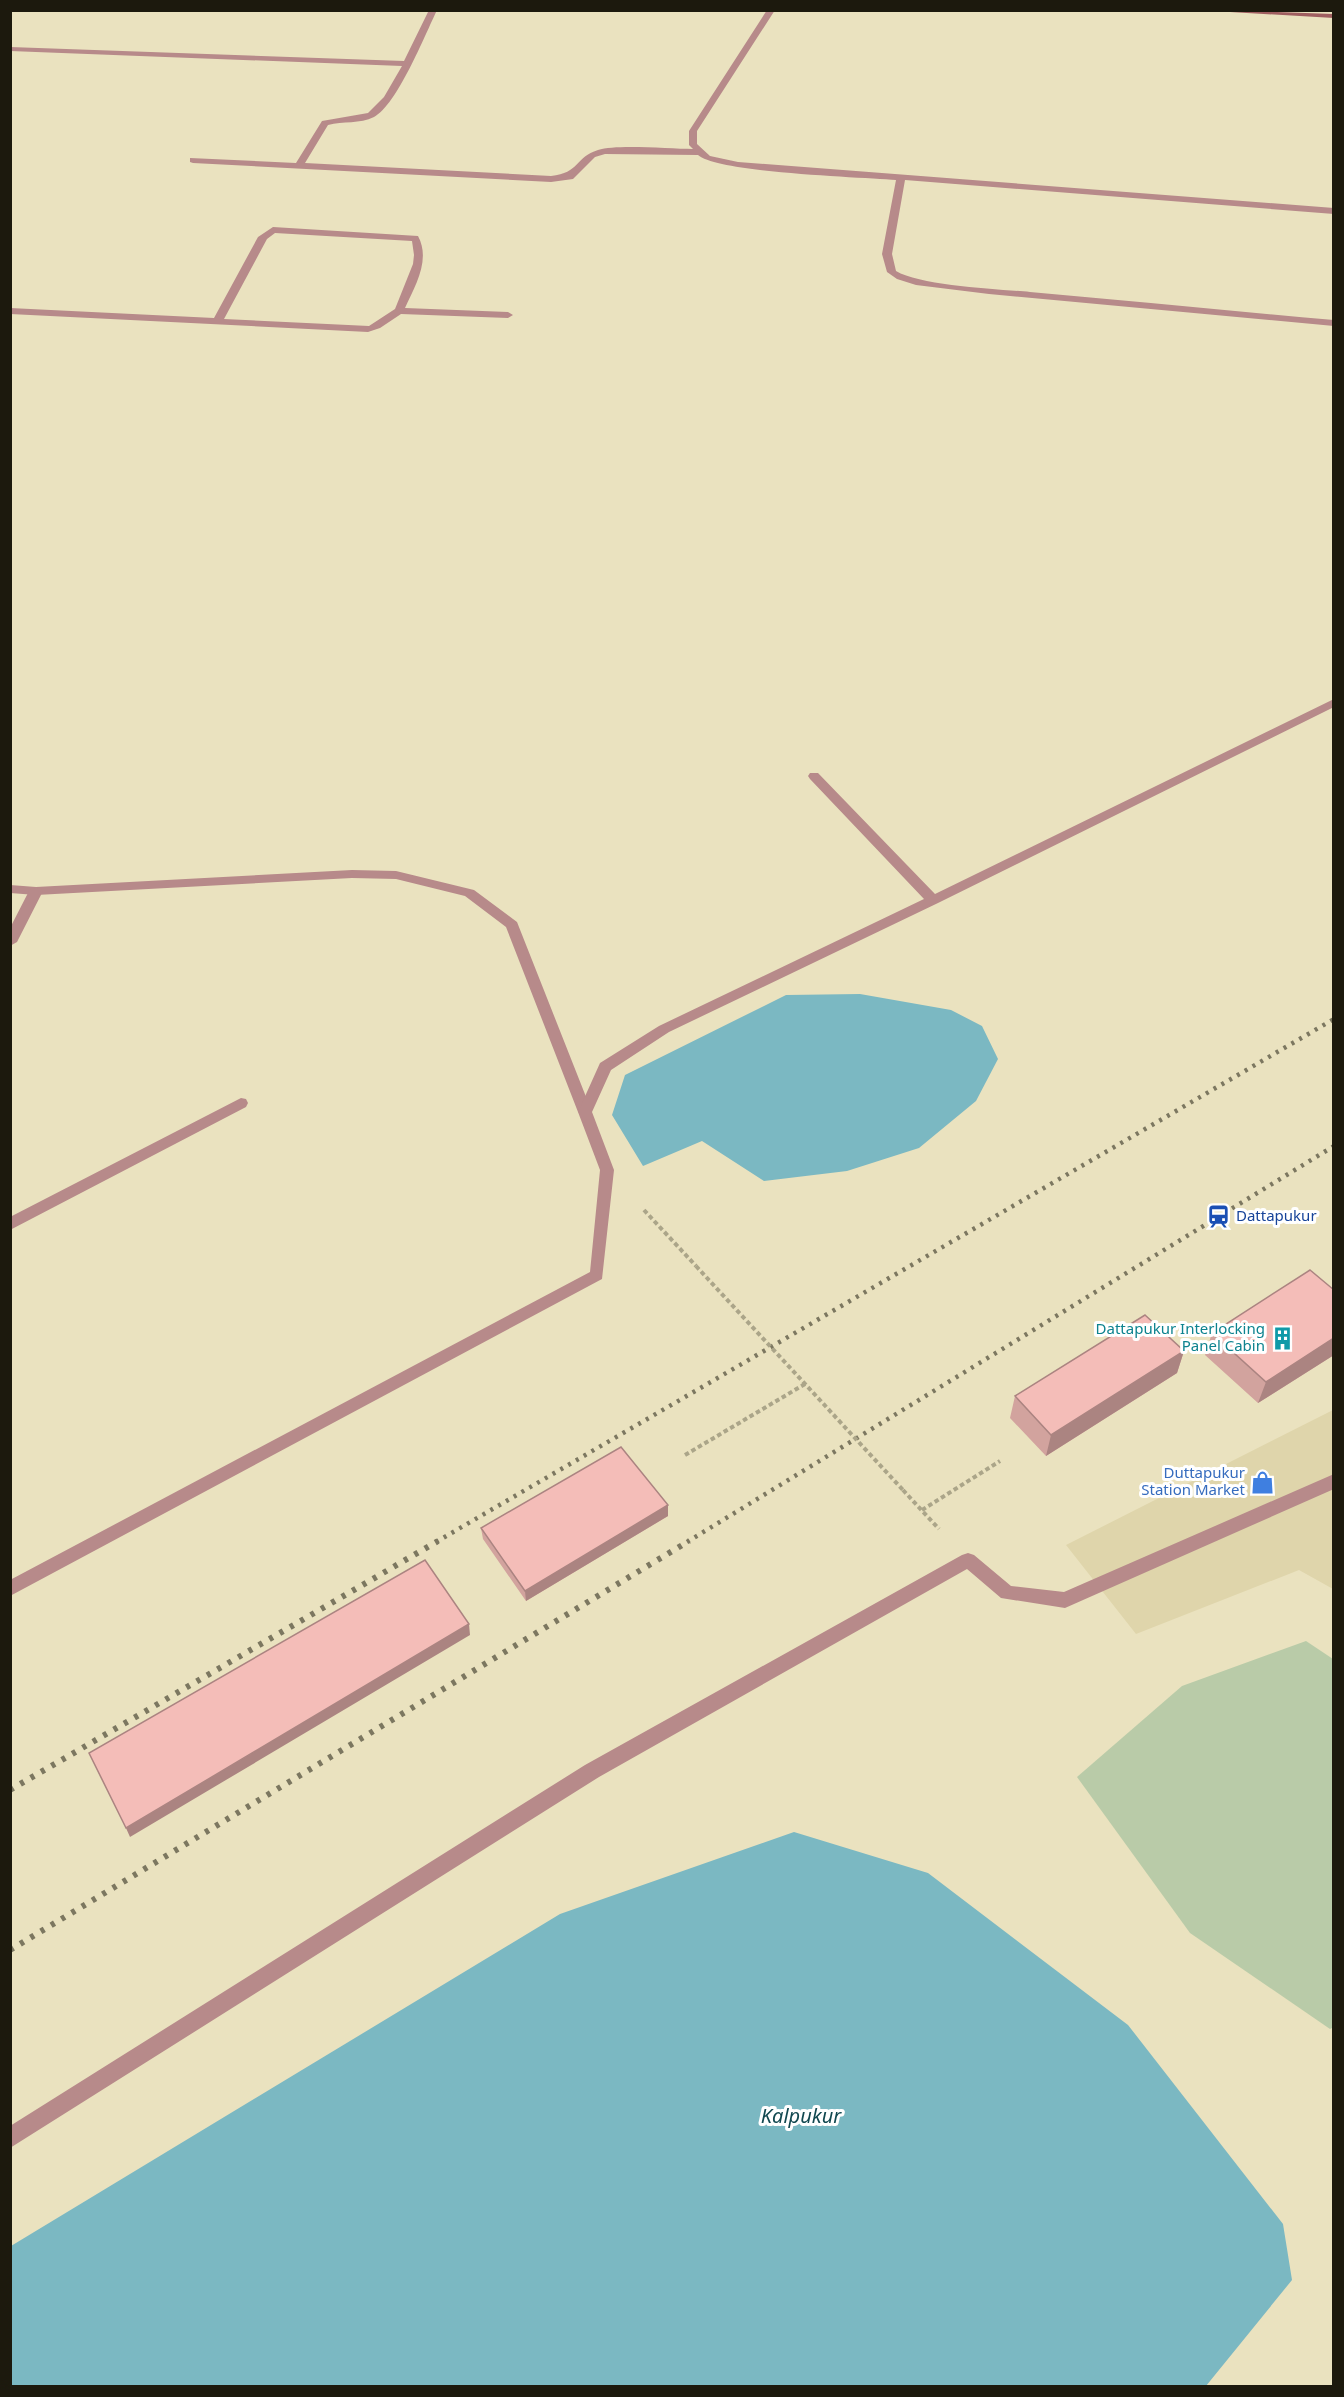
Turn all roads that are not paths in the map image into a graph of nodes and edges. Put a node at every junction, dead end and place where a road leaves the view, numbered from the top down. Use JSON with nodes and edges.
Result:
{"nodes":[{"id":1,"x":433,"y":10,"type":"edge"},
{"id":2,"x":771,"y":10,"type":"edge"},
{"id":3,"x":1230,"y":10,"type":"edge"},
{"id":4,"x":1334,"y":16,"type":"edge"},
{"id":5,"x":10,"y":49,"type":"edge"},
{"id":6,"x":407,"y":64,"type":"junction"},
{"id":7,"x":700,"y":152,"type":"junction"},
{"id":8,"x":193,"y":159,"type":"dead end"},
{"id":9,"x":300,"y":164,"type":"junction"},
{"id":10,"x":901,"y":177,"type":"junction"},
{"id":11,"x":1334,"y":211,"type":"edge"},
{"id":12,"x":399,"y":311,"type":"junction"},
{"id":13,"x":10,"y":312,"type":"edge"},
{"id":14,"x":508,"y":315,"type":"dead end"},
{"id":15,"x":217,"y":322,"type":"junction"},
{"id":16,"x":1334,"y":323,"type":"edge"},
{"id":17,"x":1334,"y":702,"type":"edge"},
{"id":18,"x":813,"y":776,"type":"dead end"},
{"id":19,"x":10,"y":889,"type":"edge"},
{"id":20,"x":36,"y":891,"type":"junction"},
{"id":21,"x":933,"y":900,"type":"junction"},
{"id":22,"x":10,"y":942,"type":"edge"},
{"id":23,"x":241,"y":1103,"type":"dead end"},
{"id":24,"x":585,"y":1112,"type":"junction"},
{"id":25,"x":10,"y":1224,"type":"edge"},
{"id":26,"x":1334,"y":1481,"type":"edge"},
{"id":27,"x":10,"y":1589,"type":"edge"},
{"id":28,"x":10,"y":2138,"type":"edge"}],
"edges":[{"from":1,"to":6,"type":"street"},
{"from":2,"to":7,"type":"street"},
{"from":3,"to":4,"type":"street"},
{"from":5,"to":6,"type":"street"},
{"from":6,"to":9,"type":"street"},
{"from":7,"to":9,"type":"street"},
{"from":7,"to":10,"type":"street"},
{"from":8,"to":9,"type":"street"},
{"from":10,"to":11,"type":"street"},
{"from":10,"to":16,"type":"street"},
{"from":12,"to":14,"type":"street"},
{"from":12,"to":15,"type":"street"},
{"from":12,"to":15,"type":"street"},
{"from":13,"to":15,"type":"street"},
{"from":17,"to":21,"type":"street"},
{"from":18,"to":21,"type":"street"},
{"from":19,"to":20,"type":"street"},
{"from":20,"to":22,"type":"street"},
{"from":20,"to":24,"type":"street"},
{"from":21,"to":24,"type":"street"},
{"from":23,"to":25,"type":"street"},
{"from":24,"to":27,"type":"street"},
{"from":26,"to":28,"type":"street"}]}
